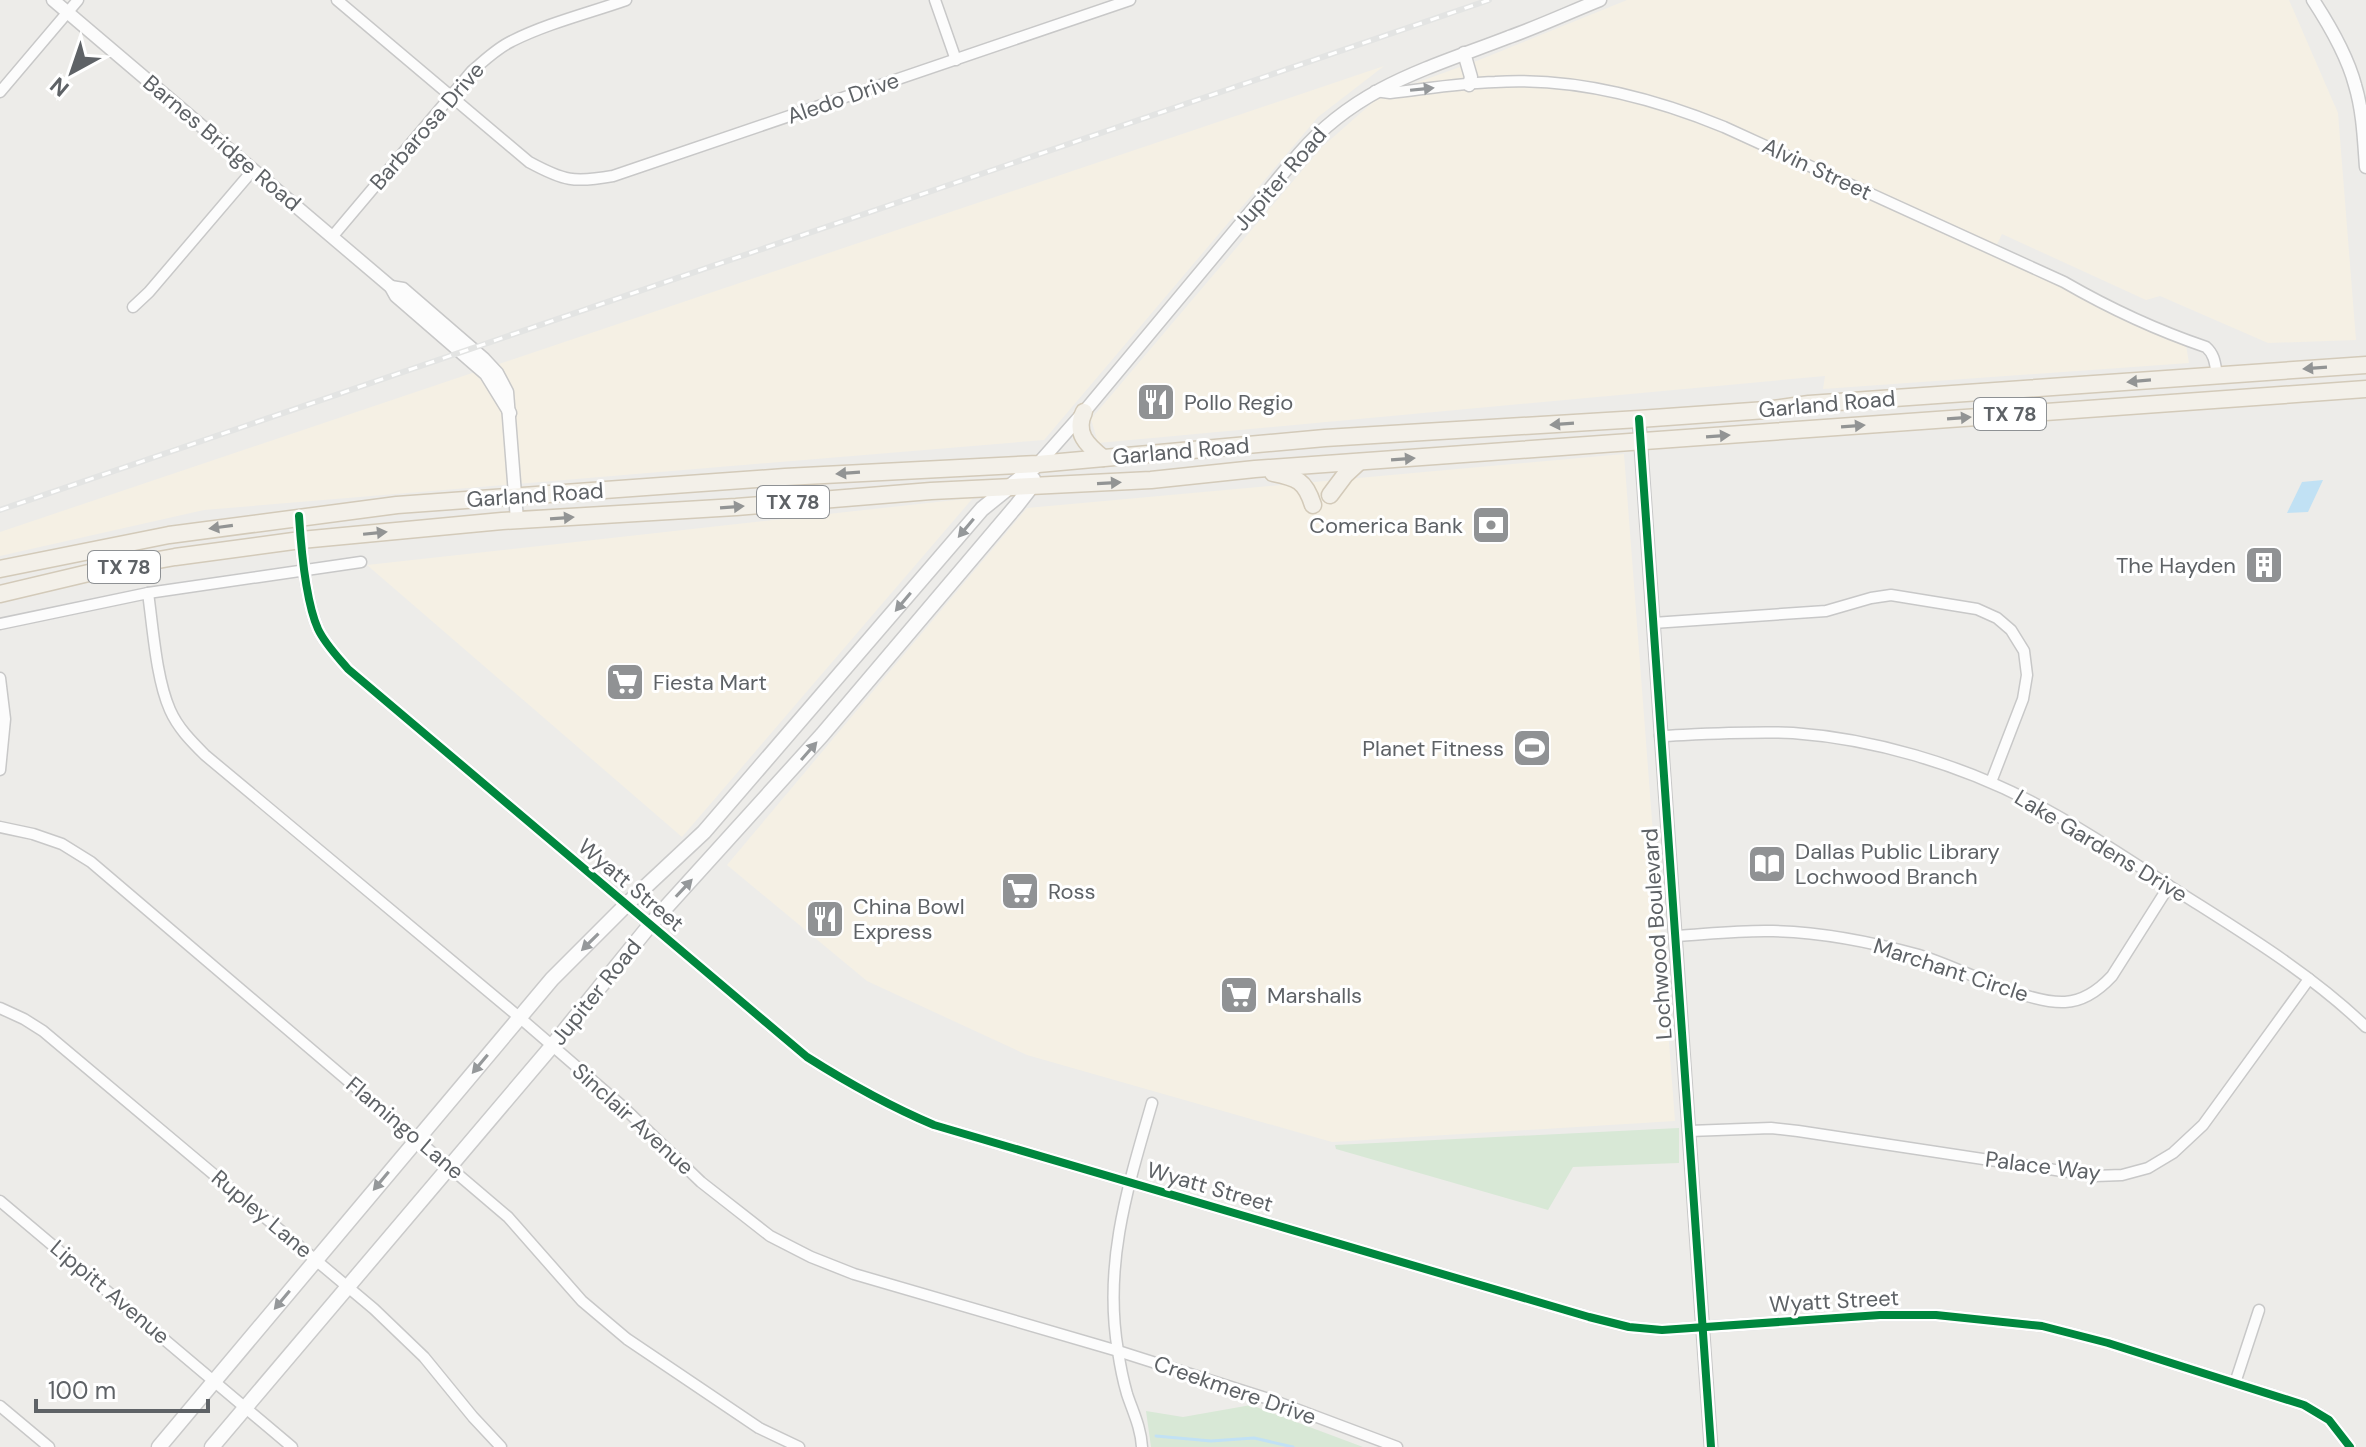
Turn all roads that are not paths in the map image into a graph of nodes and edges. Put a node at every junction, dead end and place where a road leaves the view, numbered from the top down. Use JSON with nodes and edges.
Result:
{"nodes":[{"id":1,"x":53,"y":0,"type":"edge"},
{"id":2,"x":78,"y":0,"type":"edge"},
{"id":3,"x":337,"y":0,"type":"edge"},
{"id":4,"x":626,"y":0,"type":"edge"},
{"id":5,"x":935,"y":0,"type":"edge"},
{"id":6,"x":1130,"y":0,"type":"edge"},
{"id":7,"x":1600,"y":0,"type":"edge"},
{"id":8,"x":2313,"y":0,"type":"edge"},
{"id":9,"x":68,"y":13,"type":"junction"},
{"id":10,"x":1460,"y":55,"type":"junction"},
{"id":11,"x":956,"y":60,"type":"junction"},
{"id":12,"x":1469,"y":85,"type":"junction"},
{"id":13,"x":1375,"y":91,"type":"junction"},
{"id":14,"x":0,"y":92,"type":"edge"},
{"id":15,"x":450,"y":96,"type":"junction"},
{"id":16,"x":2366,"y":167,"type":"edge"},
{"id":17,"x":253,"y":170,"type":"junction"},
{"id":18,"x":332,"y":237,"type":"junction"},
{"id":19,"x":133,"y":307,"type":"dead end"},
{"id":20,"x":2366,"y":365,"type":"edge"},
{"id":21,"x":2217,"y":375,"type":"junction"},
{"id":22,"x":2366,"y":389,"type":"edge"},
{"id":23,"x":1879,"y":399,"type":"junction"},
{"id":24,"x":2218,"y":399,"type":"junction"},
{"id":25,"x":1084,"y":412,"type":"junction"},
{"id":26,"x":1639,"y":419,"type":"junction"},
{"id":27,"x":1881,"y":424,"type":"junction"},
{"id":28,"x":1640,"y":442,"type":"junction"},
{"id":29,"x":1103,"y":458,"type":"junction"},
{"id":30,"x":1359,"y":462,"type":"junction"},
{"id":31,"x":1038,"y":464,"type":"junction"},
{"id":32,"x":1255,"y":469,"type":"junction"},
{"id":33,"x":817,"y":475,"type":"junction"},
{"id":34,"x":652,"y":487,"type":"junction"},
{"id":35,"x":1031,"y":487,"type":"junction"},
{"id":36,"x":1006,"y":488,"type":"junction"},
{"id":37,"x":515,"y":495,"type":"junction"},
{"id":38,"x":1330,"y":495,"type":"dead end"},
{"id":39,"x":818,"y":500,"type":"junction"},
{"id":40,"x":1313,"y":505,"type":"dead end"},
{"id":41,"x":654,"y":512,"type":"junction"},
{"id":42,"x":299,"y":516,"type":"junction"},
{"id":43,"x":517,"y":520,"type":"junction"},
{"id":44,"x":301,"y":540,"type":"junction"},
{"id":45,"x":361,"y":562,"type":"dead end"},
{"id":46,"x":0,"y":569,"type":"edge"},
{"id":47,"x":305,"y":569,"type":"junction"},
{"id":48,"x":148,"y":593,"type":"junction"},
{"id":49,"x":0,"y":594,"type":"edge"},
{"id":50,"x":1653,"y":623,"type":"junction"},
{"id":51,"x":0,"y":624,"type":"edge"},
{"id":52,"x":877,"y":633,"type":"junction"},
{"id":53,"x":903,"y":638,"type":"junction"},
{"id":54,"x":0,"y":678,"type":"edge"},
{"id":55,"x":1660,"y":736,"type":"junction"},
{"id":56,"x":0,"y":770,"type":"edge"},
{"id":57,"x":1991,"y":782,"type":"junction"},
{"id":58,"x":735,"y":797,"type":"junction"},
{"id":59,"x":757,"y":808,"type":"junction"},
{"id":60,"x":0,"y":827,"type":"edge"},
{"id":61,"x":2169,"y":886,"type":"junction"},
{"id":62,"x":627,"y":904,"type":"junction"},
{"id":63,"x":650,"y":925,"type":"junction"},
{"id":64,"x":1675,"y":936,"type":"junction"},
{"id":65,"x":2309,"y":979,"type":"junction"},
{"id":66,"x":0,"y":1008,"type":"edge"},
{"id":67,"x":519,"y":1017,"type":"junction"},
{"id":68,"x":2366,"y":1027,"type":"edge"},
{"id":69,"x":552,"y":1046,"type":"junction"},
{"id":70,"x":1152,"y":1103,"type":"dead end"},
{"id":71,"x":1689,"y":1131,"type":"junction"},
{"id":72,"x":417,"y":1138,"type":"junction"},
{"id":73,"x":450,"y":1166,"type":"junction"},
{"id":74,"x":1129,"y":1182,"type":"junction"},
{"id":75,"x":0,"y":1201,"type":"edge"},
{"id":76,"x":317,"y":1259,"type":"junction"},
{"id":77,"x":349,"y":1287,"type":"junction"},
{"id":78,"x":2259,"y":1310,"type":"dead end"},
{"id":79,"x":1702,"y":1327,"type":"junction"},
{"id":80,"x":1118,"y":1351,"type":"junction"},
{"id":81,"x":215,"y":1380,"type":"junction"},
{"id":82,"x":2235,"y":1383,"type":"junction"},
{"id":83,"x":0,"y":1406,"type":"edge"},
{"id":84,"x":246,"y":1407,"type":"junction"},
{"id":85,"x":49,"y":1447,"type":"edge"},
{"id":86,"x":159,"y":1447,"type":"edge"},
{"id":87,"x":212,"y":1447,"type":"edge"},
{"id":88,"x":292,"y":1447,"type":"edge"},
{"id":89,"x":501,"y":1447,"type":"edge"},
{"id":90,"x":799,"y":1447,"type":"edge"},
{"id":91,"x":1142,"y":1447,"type":"edge"},
{"id":92,"x":1397,"y":1447,"type":"edge"},
{"id":93,"x":1711,"y":1447,"type":"edge"},
{"id":94,"x":2350,"y":1447,"type":"edge"}],
"edges":[{"from":1,"to":9,"type":"street","name":"Barnes Bridge Road"},
{"from":2,"to":9,"type":"street"},
{"from":3,"to":15,"type":"street"},
{"from":4,"to":15,"type":"street","name":"Barbarosa Drive"},
{"from":5,"to":11,"type":"street"},
{"from":6,"to":11,"type":"street","name":"Aledo Drive"},
{"from":7,"to":10,"type":"street","name":"Jupiter Road"},
{"from":8,"to":16,"type":"street"},
{"from":9,"to":14,"type":"street"},
{"from":9,"to":17,"type":"street","name":"Barnes Bridge Road"},
{"from":10,"to":12,"type":"street"},
{"from":10,"to":13,"type":"street","name":"Jupiter Road"},
{"from":11,"to":15,"type":"street","name":"Aledo Drive"},
{"from":13,"to":12,"type":"street","name":"Alvin Street","one_way":true},
{"from":12,"to":21,"type":"street","name":"Alvin Street"},
{"from":13,"to":25,"type":"street","name":"Jupiter Road"},
{"from":15,"to":18,"type":"street","name":"Barbarosa Drive"},
{"from":17,"to":18,"type":"street","name":"Barnes Bridge Road"},
{"from":17,"to":19,"type":"street"},
{"from":18,"to":37,"type":"street","name":"Barnes Bridge Road"},
{"from":20,"to":21,"type":"main road","name":"Garland Road","number":"TX 78","one_way":true},
{"from":21,"to":23,"type":"main road","name":"Garland Road","number":"TX 78","one_way":true},
{"from":21,"to":24,"type":"main road"},
{"from":22,"to":24,"type":"main road","name":"Garland Road","number":"TX 78"},
{"from":23,"to":26,"type":"main road","name":"Garland Road","number":"TX 78"},
{"from":23,"to":27,"type":"main road"},
{"from":27,"to":24,"type":"main road","name":"Garland Road","number":"TX 78","one_way":true},
{"from":25,"to":29,"type":"main road"},
{"from":25,"to":31,"type":"street","name":"Jupiter Road"},
{"from":26,"to":28,"type":"street","name":"Lochwood Boulevard"},
{"from":26,"to":29,"type":"main road","name":"Garland Road","number":"TX 78","one_way":true},
{"from":28,"to":27,"type":"main road","name":"Garland Road","number":"TX 78","one_way":true},
{"from":30,"to":28,"type":"main road","name":"Garland Road","number":"TX 78","one_way":true},
{"from":28,"to":50,"type":"street","name":"Lochwood Boulevard"},
{"from":29,"to":31,"type":"main road","name":"Garland Road","number":"TX 78"},
{"from":30,"to":32,"type":"main road","name":"Garland Road","number":"TX 78"},
{"from":30,"to":38,"type":"main road"},
{"from":31,"to":33,"type":"main road","name":"Garland Road","number":"TX 78","one_way":true},
{"from":31,"to":35,"type":"main road","name":"Jupiter Road"},
{"from":31,"to":36,"type":"main road","name":"Jupiter Road"},
{"from":35,"to":32,"type":"main road","name":"Garland Road","number":"TX 78","one_way":true},
{"from":32,"to":40,"type":"main road"},
{"from":33,"to":34,"type":"main road","name":"Garland Road","number":"TX 78"},
{"from":33,"to":39,"type":"main road"},
{"from":34,"to":37,"type":"main road","name":"Garland Road","number":"TX 78"},
{"from":34,"to":41,"type":"main road"},
{"from":35,"to":36,"type":"main road","name":"Garland Road","number":"TX 78"},
{"from":35,"to":53,"type":"main road","name":"Jupiter Road"},
{"from":36,"to":39,"type":"main road","name":"Garland Road","number":"TX 78"},
{"from":36,"to":52,"type":"main road","name":"Jupiter Road","one_way":true},
{"from":37,"to":42,"type":"main road","name":"Garland Road","number":"TX 78"},
{"from":37,"to":43,"type":"street","name":"Barnes Bridge Road"},
{"from":41,"to":39,"type":"main road","name":"Garland Road","number":"TX 78","one_way":true},
{"from":43,"to":41,"type":"main road","name":"Garland Road","number":"TX 78","one_way":true},
{"from":42,"to":44,"type":"street","name":"Wyatt Street"},
{"from":42,"to":46,"type":"main road","name":"Garland Road","number":"TX 78","one_way":true},
{"from":44,"to":43,"type":"main road","name":"Garland Road","number":"TX 78","one_way":true},
{"from":44,"to":47,"type":"street","name":"Wyatt Street"},
{"from":44,"to":49,"type":"main road","name":"Garland Road","number":"TX 78"},
{"from":45,"to":47,"type":"street"},
{"from":47,"to":48,"type":"street"},
{"from":47,"to":62,"type":"street","name":"Wyatt Street"},
{"from":48,"to":51,"type":"street"},
{"from":48,"to":67,"type":"street","name":"Sinclair Avenue"},
{"from":50,"to":55,"type":"street","name":"Lochwood Boulevard"},
{"from":50,"to":57,"type":"street"},
{"from":52,"to":53,"type":"main road"},
{"from":52,"to":58,"type":"main road","name":"Jupiter Road"},
{"from":59,"to":53,"type":"main road","name":"Jupiter Road","one_way":true},
{"from":54,"to":56,"type":"street"},
{"from":55,"to":57,"type":"street","name":"Lake Gardens Drive"},
{"from":55,"to":64,"type":"street","name":"Lochwood Boulevard"},
{"from":57,"to":61,"type":"street","name":"Lake Gardens Drive"},
{"from":58,"to":59,"type":"main road"},
{"from":58,"to":62,"type":"main road","name":"Jupiter Road"},
{"from":63,"to":59,"type":"main road","name":"Jupiter Road","one_way":true},
{"from":60,"to":72,"type":"street","name":"Flamingo Lane"},
{"from":61,"to":64,"type":"street","name":"Marchant Circle"},
{"from":61,"to":65,"type":"street","name":"Lake Gardens Drive"},
{"from":62,"to":63,"type":"street","name":"Wyatt Street"},
{"from":62,"to":67,"type":"main road","name":"Jupiter Road","one_way":true},
{"from":63,"to":69,"type":"main road","name":"Jupiter Road"},
{"from":63,"to":74,"type":"street","name":"Wyatt Street"},
{"from":64,"to":71,"type":"street","name":"Lochwood Boulevard"},
{"from":65,"to":68,"type":"street","name":"Lake Gardens Drive"},
{"from":65,"to":71,"type":"street","name":"Palace Way"},
{"from":66,"to":76,"type":"street","name":"Rupley Lane"},
{"from":67,"to":69,"type":"street","name":"Sinclair Avenue"},
{"from":67,"to":72,"type":"main road","name":"Jupiter Road","one_way":true},
{"from":69,"to":73,"type":"main road","name":"Jupiter Road"},
{"from":69,"to":80,"type":"street","name":"Sinclair Avenue"},
{"from":70,"to":74,"type":"street"},
{"from":71,"to":79,"type":"street","name":"Lochwood Boulevard"},
{"from":72,"to":73,"type":"street","name":"Flamingo Lane"},
{"from":72,"to":76,"type":"main road","name":"Jupiter Road","one_way":true},
{"from":73,"to":77,"type":"main road","name":"Jupiter Road"},
{"from":73,"to":90,"type":"street","name":"Flamingo Lane"},
{"from":74,"to":79,"type":"street","name":"Wyatt Street"},
{"from":74,"to":80,"type":"street"},
{"from":75,"to":81,"type":"street","name":"Lippitt Avenue"},
{"from":76,"to":77,"type":"street","name":"Rupley Lane"},
{"from":76,"to":81,"type":"main road","name":"Jupiter Road","one_way":true},
{"from":77,"to":84,"type":"main road","name":"Jupiter Road"},
{"from":77,"to":89,"type":"street","name":"Rupley Lane"},
{"from":78,"to":82,"type":"street"},
{"from":79,"to":82,"type":"street","name":"Wyatt Street"},
{"from":79,"to":93,"type":"street","name":"Lochwood Boulevard"},
{"from":80,"to":91,"type":"street"},
{"from":80,"to":92,"type":"street","name":"Creekmere Drive"},
{"from":81,"to":84,"type":"street","name":"Lippitt Avenue"},
{"from":81,"to":86,"type":"main road"},
{"from":82,"to":94,"type":"street","name":"Wyatt Street"},
{"from":83,"to":85,"type":"street"},
{"from":84,"to":87,"type":"main road","name":"Jupiter Road"},
{"from":84,"to":88,"type":"street","name":"Lippitt Avenue"}]}
